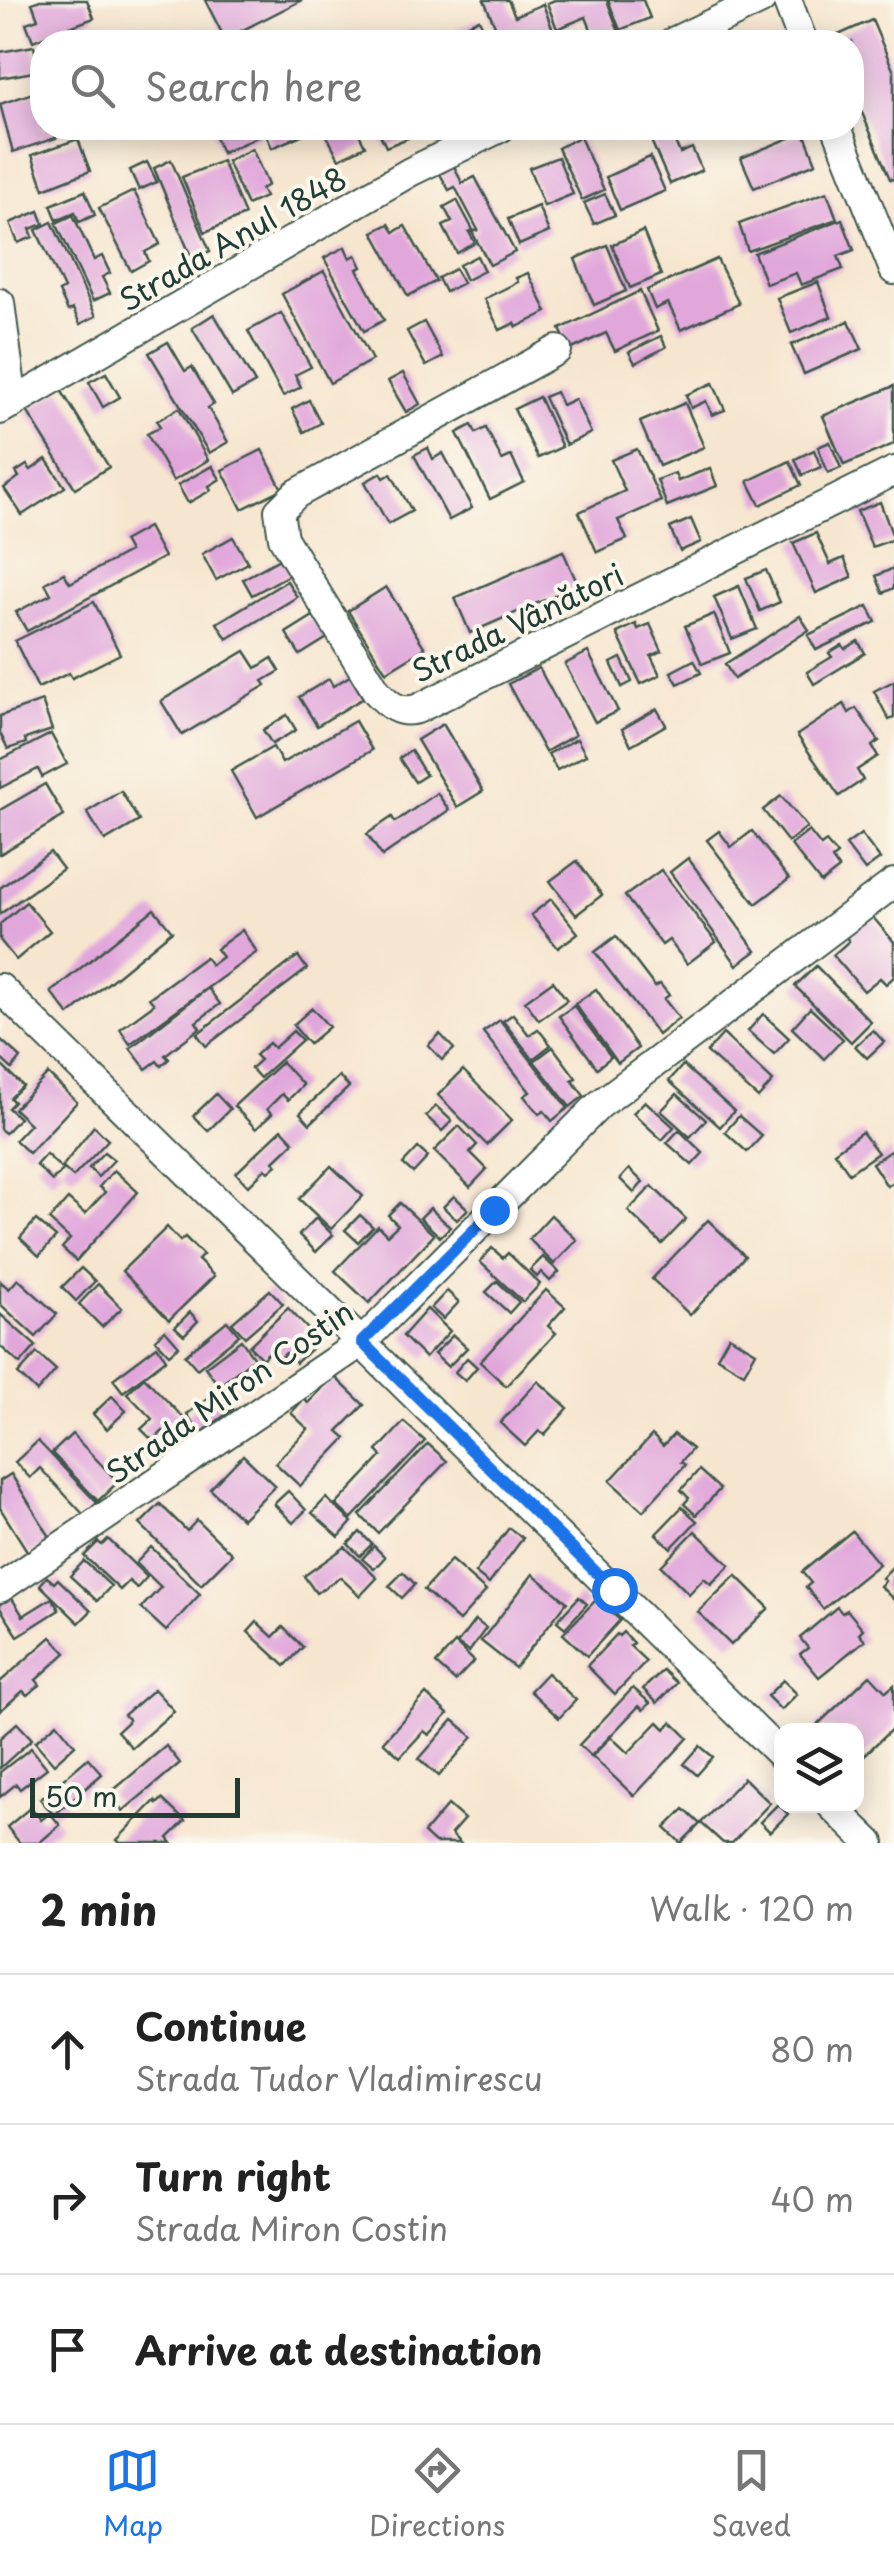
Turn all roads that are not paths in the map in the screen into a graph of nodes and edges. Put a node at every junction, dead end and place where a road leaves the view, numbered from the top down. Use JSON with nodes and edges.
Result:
{"nodes":[{"id":1,"x":760,"y":0,"type":"edge"},
{"id":2,"x":786,"y":0,"type":"edge"},
{"id":3,"x":698,"y":30,"type":"edge"},
{"id":4,"x":799,"y":30,"type":"edge"},
{"id":5,"x":475,"y":140,"type":"edge"},
{"id":6,"x":842,"y":140,"type":"edge"},
{"id":7,"x":894,"y":270,"type":"edge"},
{"id":8,"x":0,"y":303,"type":"edge"},
{"id":9,"x":557,"y":350,"type":"dead end"},
{"id":10,"x":6,"y":406,"type":"edge"},
{"id":11,"x":894,"y":470,"type":"edge"},
{"id":12,"x":894,"y":882,"type":"edge"},
{"id":13,"x":0,"y":988,"type":"edge"},
{"id":14,"x":362,"y":1342,"type":"junction"},
{"id":15,"x":0,"y":1588,"type":"edge"},
{"id":16,"x":774,"y":1748,"type":"edge"},
{"id":17,"x":839,"y":1813,"type":"edge"},
{"id":18,"x":870,"y":1843,"type":"edge"}],
"edges":[{"from":1,"to":3,"type":"street"},
{"from":2,"to":4,"type":"street"},
{"from":5,"to":10,"type":"street","name":"Strada Anul 1848"},
{"from":6,"to":7,"type":"street"},
{"from":8,"to":10,"type":"street"},
{"from":9,"to":11,"type":"street","name":"Strada Vânători"},
{"from":12,"to":14,"type":"street","name":"Strada Miron Costin"},
{"from":13,"to":14,"type":"street"},
{"from":14,"to":15,"type":"street","name":"Strada Miron Costin"},
{"from":14,"to":16,"type":"street"},
{"from":17,"to":18,"type":"street"}]}
